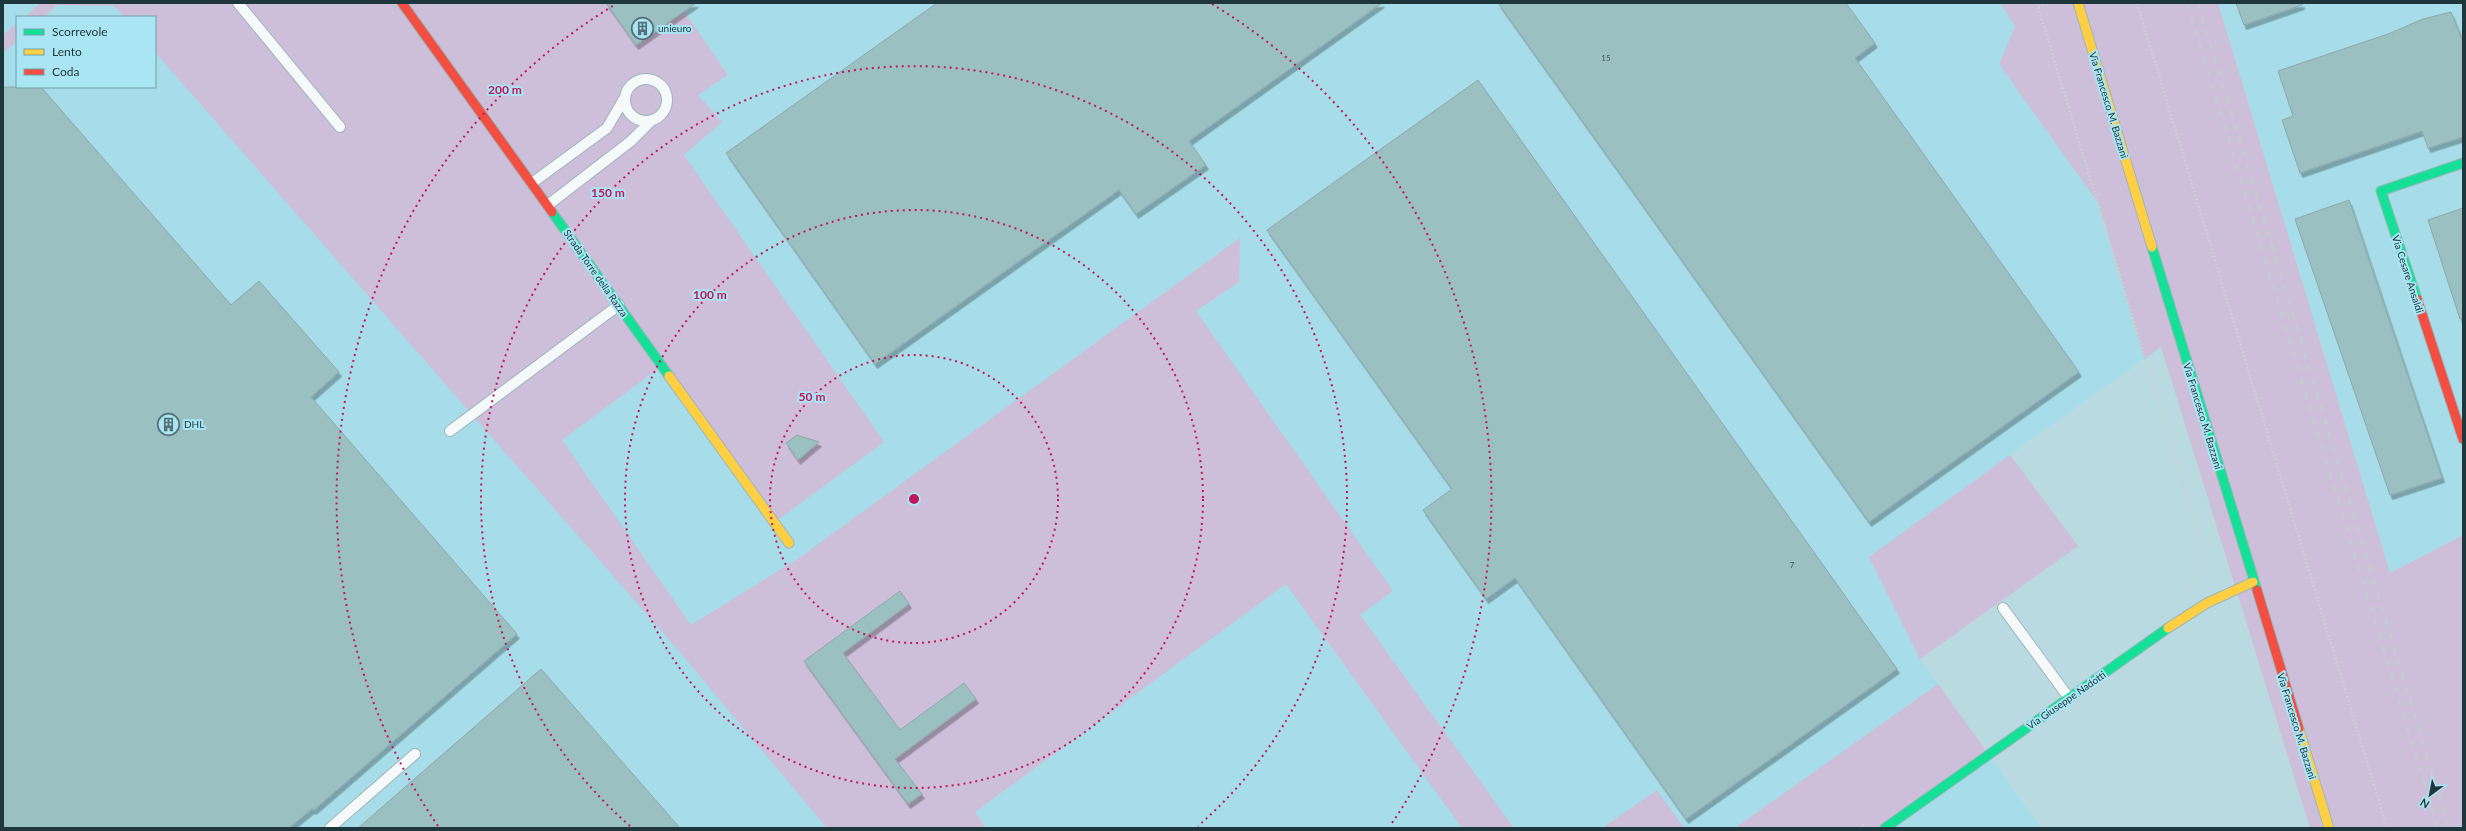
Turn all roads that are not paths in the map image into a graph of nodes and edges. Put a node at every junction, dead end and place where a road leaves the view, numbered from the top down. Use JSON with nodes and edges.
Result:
{"nodes":[{"id":1,"x":238,"y":3,"type":"edge"},
{"id":2,"x":402,"y":3,"type":"edge"},
{"id":3,"x":2078,"y":3,"type":"edge"},
{"id":4,"x":625,"y":97,"type":"junction"},
{"id":5,"x":652,"y":120,"type":"junction"},
{"id":6,"x":340,"y":127,"type":"dead end"},
{"id":7,"x":2463,"y":163,"type":"edge"},
{"id":8,"x":532,"y":183,"type":"junction"},
{"id":9,"x":548,"y":205,"type":"junction"},
{"id":10,"x":619,"y":305,"type":"junction"},
{"id":11,"x":450,"y":431,"type":"dead end"},
{"id":12,"x":2463,"y":439,"type":"edge"},
{"id":13,"x":789,"y":542,"type":"dead end"},
{"id":14,"x":2253,"y":582,"type":"junction"},
{"id":15,"x":2003,"y":608,"type":"dead end"},
{"id":16,"x":2068,"y":698,"type":"junction"},
{"id":17,"x":415,"y":754,"type":"dead end"},
{"id":18,"x":330,"y":828,"type":"edge"},
{"id":19,"x":1886,"y":828,"type":"edge"},
{"id":20,"x":2329,"y":828,"type":"edge"}],
"edges":[{"from":1,"to":6,"type":"lane"},
{"from":2,"to":8,"type":"street","name":"Strada Torre della Razza"},
{"from":3,"to":14,"type":"street","name":"Via Francesco M. Bazzani"},
{"from":4,"to":5,"type":"lane"},
{"from":4,"to":5,"type":"lane"},
{"from":4,"to":8,"type":"lane"},
{"from":5,"to":9,"type":"lane"},
{"from":7,"to":12,"type":"street","name":"Via Cesare Ansaldi"},
{"from":8,"to":9,"type":"street","name":"Strada Torre della Razza"},
{"from":9,"to":10,"type":"street","name":"Strada Torre della Razza"},
{"from":10,"to":11,"type":"lane"},
{"from":10,"to":13,"type":"street","name":"Strada Torre della Razza"},
{"from":14,"to":16,"type":"street","name":"Via Giuseppe Nadotti"},
{"from":14,"to":20,"type":"street","name":"Via Francesco M. Bazzani"},
{"from":15,"to":16,"type":"lane"},
{"from":16,"to":19,"type":"street","name":"Via Giuseppe Nadotti"},
{"from":17,"to":18,"type":"lane"}]}
